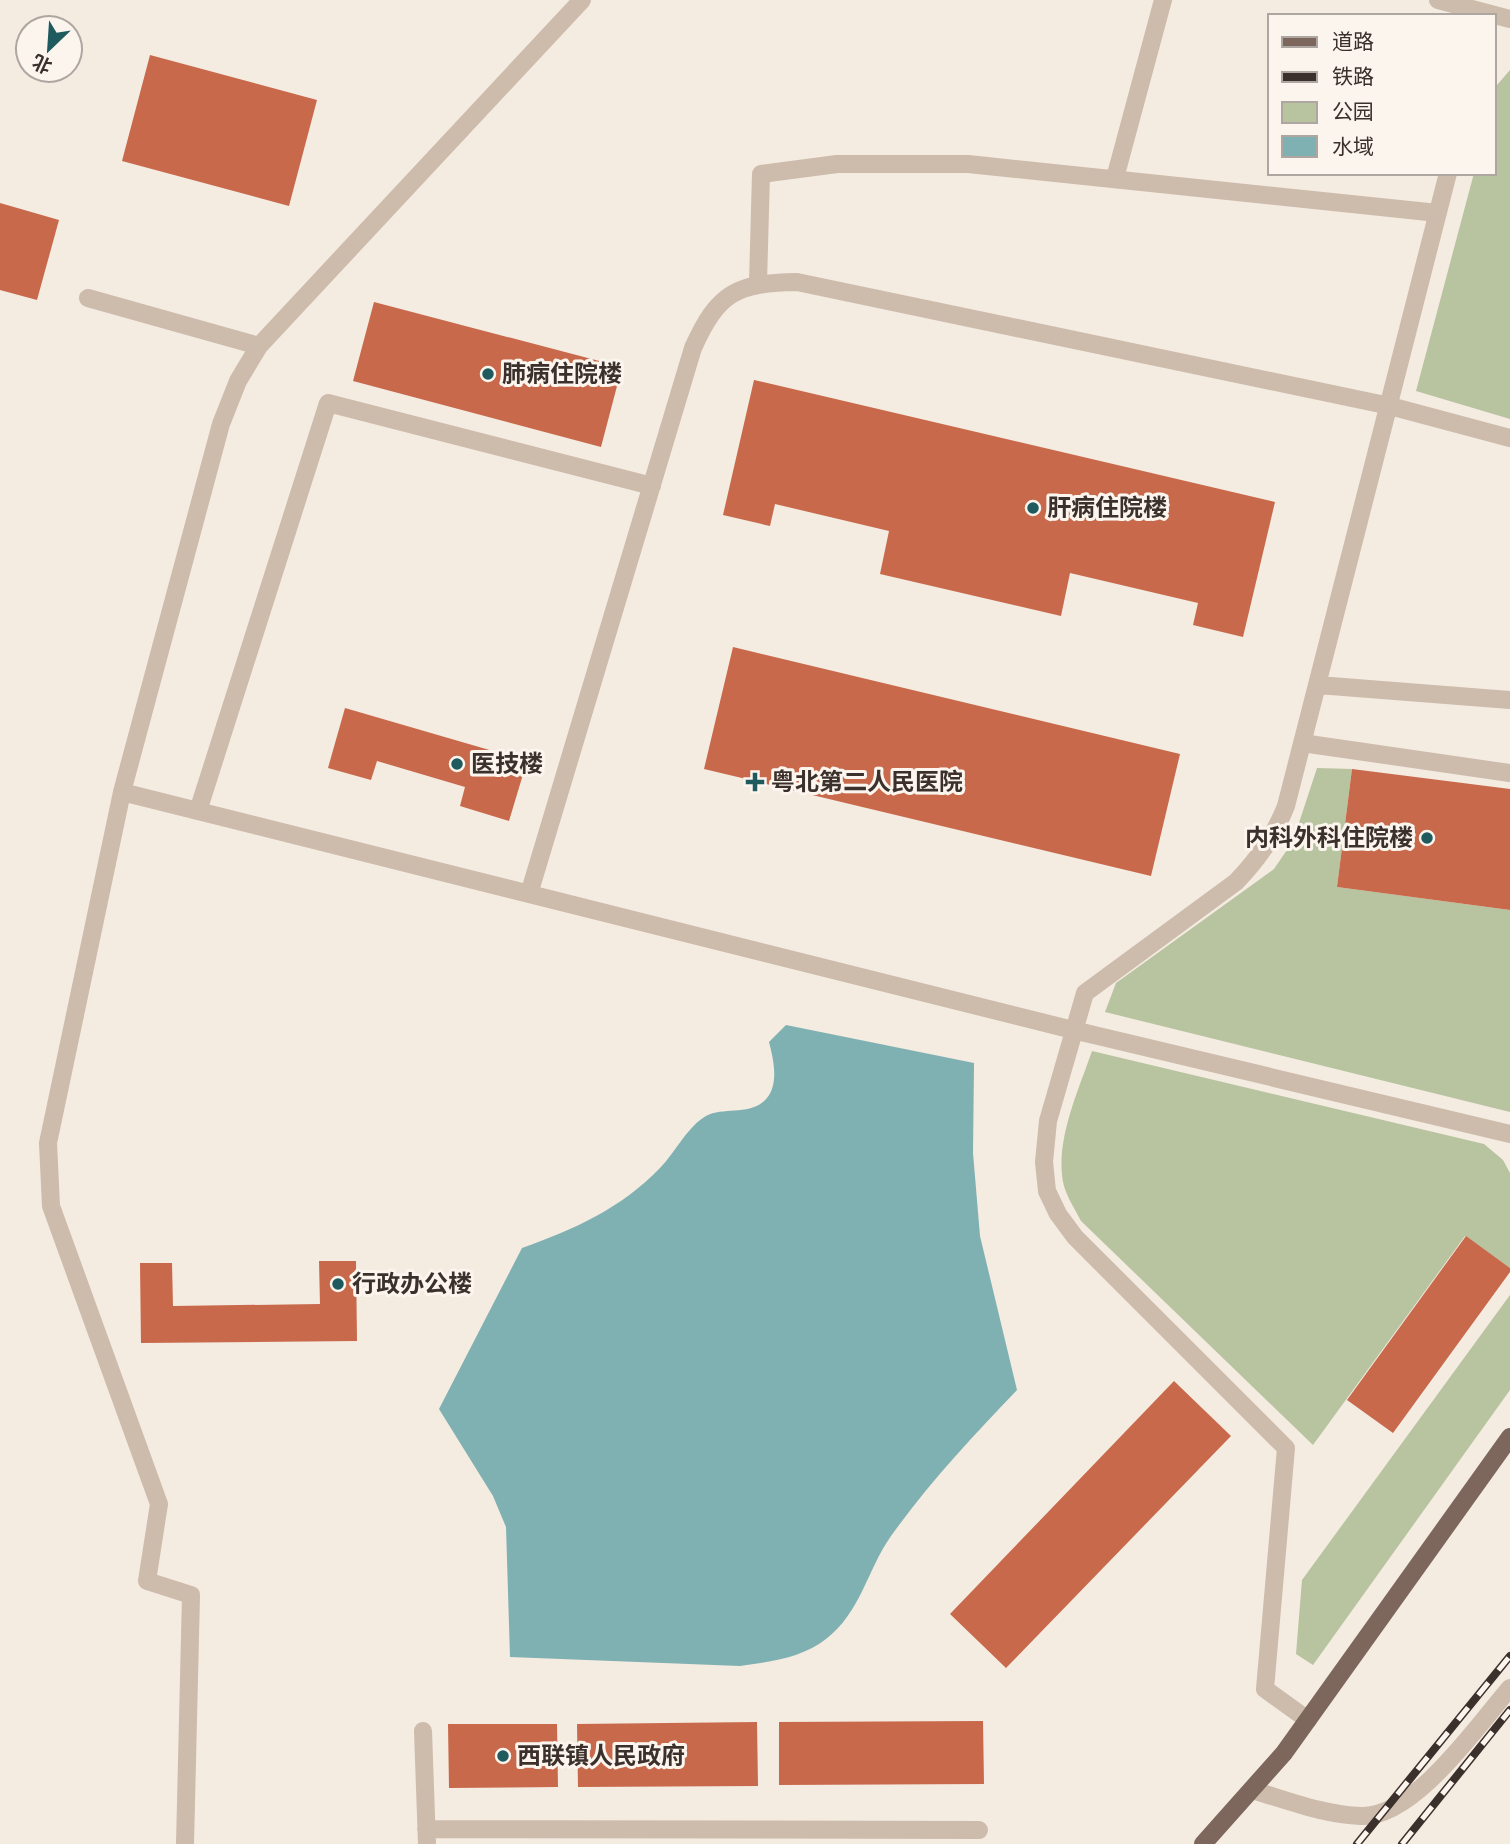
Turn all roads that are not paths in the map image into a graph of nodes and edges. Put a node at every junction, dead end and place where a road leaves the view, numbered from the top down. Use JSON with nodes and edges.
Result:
{"nodes":[{"id":1,"x":582,"y":0,"type":"edge"},
{"id":2,"x":1163,"y":0,"type":"edge"},
{"id":3,"x":1438,"y":0,"type":"edge"},
{"id":4,"x":1486,"y":14,"type":"edge"},
{"id":5,"x":1448,"y":175,"type":"edge"},
{"id":6,"x":1115,"y":178,"type":"junction"},
{"id":7,"x":1438,"y":213,"type":"junction"},
{"id":8,"x":758,"y":283,"type":"junction"},
{"id":9,"x":89,"y":298,"type":"dead end"},
{"id":10,"x":259,"y":346,"type":"junction"},
{"id":11,"x":1390,"y":406,"type":"junction"},
{"id":12,"x":1510,"y":438,"type":"edge"},
{"id":13,"x":652,"y":486,"type":"junction"},
{"id":14,"x":1318,"y":685,"type":"junction"},
{"id":15,"x":1510,"y":700,"type":"edge"},
{"id":16,"x":1302,"y":743,"type":"junction"},
{"id":17,"x":1510,"y":773,"type":"edge"},
{"id":18,"x":122,"y":792,"type":"junction"},
{"id":19,"x":198,"y":811,"type":"junction"},
{"id":20,"x":529,"y":894,"type":"junction"},
{"id":21,"x":1073,"y":1030,"type":"junction"},
{"id":22,"x":1510,"y":1134,"type":"edge"},
{"id":23,"x":1510,"y":1437,"type":"edge"},
{"id":24,"x":1510,"y":1688,"type":"edge"},
{"id":25,"x":1308,"y":1720,"type":"junction"},
{"id":26,"x":423,"y":1731,"type":"dead end"},
{"id":27,"x":1252,"y":1790,"type":"junction"},
{"id":28,"x":979,"y":1830,"type":"dead end"},
{"id":29,"x":426,"y":1836,"type":"edge"},
{"id":30,"x":185,"y":1844,"type":"edge"},
{"id":31,"x":1203,"y":1844,"type":"edge"}],
"edges":[{"from":1,"to":10,"type":"street"},
{"from":2,"to":6,"type":"street"},
{"from":3,"to":4,"type":"street"},
{"from":5,"to":7,"type":"street"},
{"from":6,"to":7,"type":"street"},
{"from":6,"to":8,"type":"street"},
{"from":7,"to":11,"type":"street"},
{"from":8,"to":11,"type":"street"},
{"from":8,"to":13,"type":"street"},
{"from":9,"to":10,"type":"street"},
{"from":10,"to":18,"type":"street"},
{"from":11,"to":12,"type":"street"},
{"from":11,"to":14,"type":"street"},
{"from":13,"to":19,"type":"street"},
{"from":13,"to":20,"type":"street"},
{"from":14,"to":15,"type":"street"},
{"from":14,"to":16,"type":"street"},
{"from":16,"to":17,"type":"street"},
{"from":16,"to":21,"type":"street"},
{"from":18,"to":19,"type":"street"},
{"from":18,"to":30,"type":"street"},
{"from":19,"to":20,"type":"street"},
{"from":20,"to":21,"type":"street"},
{"from":21,"to":22,"type":"street"},
{"from":21,"to":25,"type":"street"},
{"from":23,"to":25,"type":"main road"},
{"from":24,"to":27,"type":"street"},
{"from":25,"to":27,"type":"main road"},
{"from":26,"to":29,"type":"street"},
{"from":27,"to":31,"type":"main road"},
{"from":28,"to":29,"type":"street"}]}
